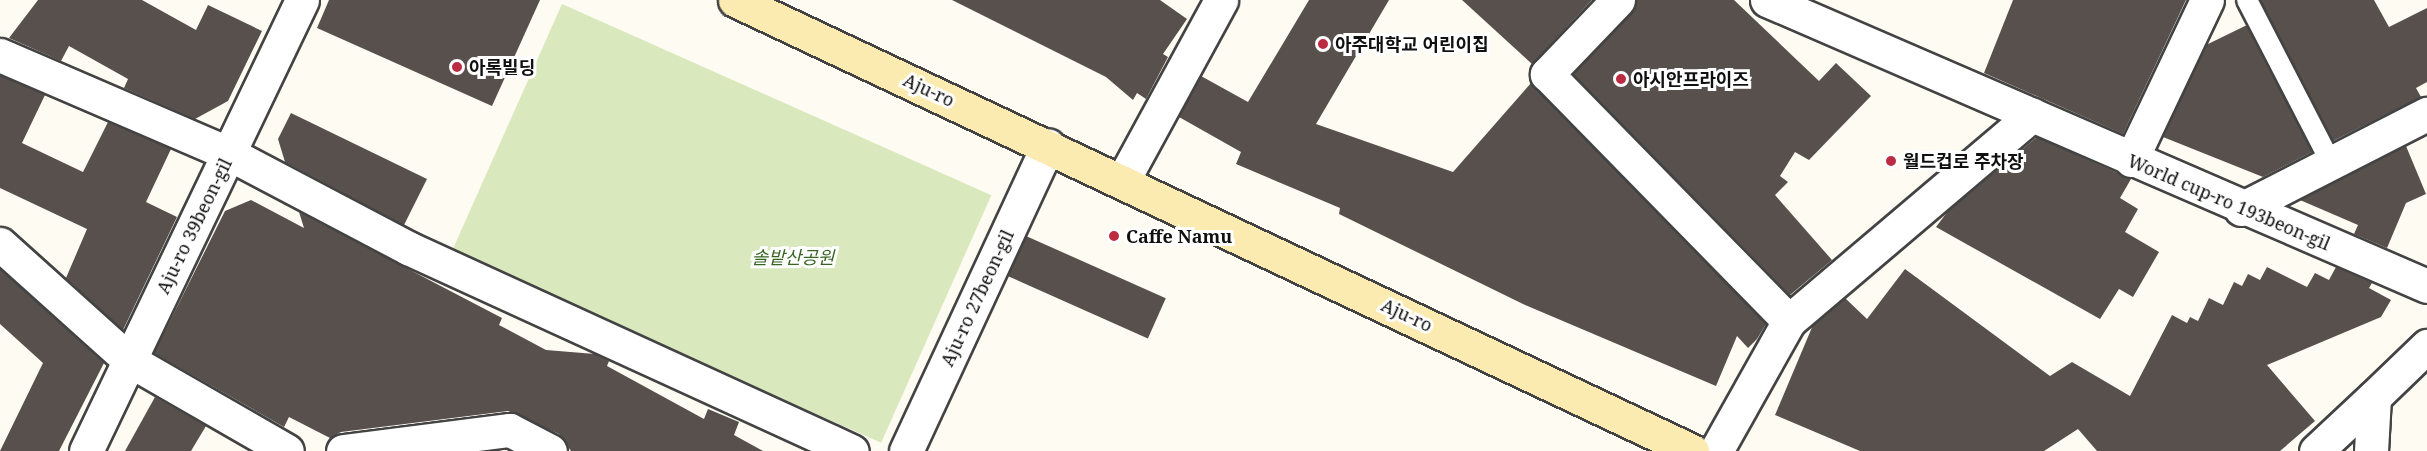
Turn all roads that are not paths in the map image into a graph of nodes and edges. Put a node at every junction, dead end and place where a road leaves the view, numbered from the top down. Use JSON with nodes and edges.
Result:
{"nodes":[{"id":1,"x":302,"y":0,"type":"edge"},
{"id":2,"x":735,"y":0,"type":"edge"},
{"id":3,"x":1221,"y":0,"type":"edge"},
{"id":4,"x":1618,"y":0,"type":"edge"},
{"id":5,"x":1767,"y":0,"type":"edge"},
{"id":6,"x":2207,"y":0,"type":"edge"},
{"id":7,"x":2247,"y":0,"type":"edge"},
{"id":8,"x":0,"y":55,"type":"edge"},
{"id":9,"x":2427,"y":114,"type":"edge"},
{"id":10,"x":2032,"y":115,"type":"junction"},
{"id":11,"x":1048,"y":145,"type":"junction"},
{"id":12,"x":228,"y":153,"type":"junction"},
{"id":13,"x":2130,"y":160,"type":"junction"},
{"id":14,"x":2330,"y":161,"type":"junction"},
{"id":15,"x":1123,"y":180,"type":"junction"},
{"id":16,"x":2241,"y":209,"type":"junction"},
{"id":17,"x":0,"y":244,"type":"edge"},
{"id":18,"x":2427,"y":286,"type":"edge"},
{"id":19,"x":1789,"y":321,"type":"junction"},
{"id":20,"x":2427,"y":346,"type":"edge"},
{"id":21,"x":129,"y":360,"type":"junction"},
{"id":22,"x":2374,"y":397,"type":"junction"},
{"id":23,"x":86,"y":451,"type":"edge"},
{"id":24,"x":287,"y":451,"type":"edge"},
{"id":25,"x":343,"y":451,"type":"edge"},
{"id":26,"x":550,"y":451,"type":"edge"},
{"id":27,"x":852,"y":451,"type":"edge"},
{"id":28,"x":906,"y":451,"type":"edge"},
{"id":29,"x":1692,"y":451,"type":"edge"},
{"id":30,"x":1716,"y":451,"type":"edge"},
{"id":31,"x":2316,"y":451,"type":"edge"},
{"id":32,"x":2371,"y":451,"type":"edge"}],
"edges":[{"from":1,"to":12,"type":"street","name":"Aju-ro 39beon-gil"},
{"from":2,"to":11,"type":"street","name":"Aju-ro"},
{"from":3,"to":15,"type":"street"},
{"from":4,"to":19,"type":"street"},
{"from":5,"to":10,"type":"street","name":"World cup-ro 193beon-gil"},
{"from":6,"to":13,"type":"street"},
{"from":7,"to":14,"type":"lane"},
{"from":8,"to":12,"type":"street"},
{"from":9,"to":14,"type":"street"},
{"from":10,"to":13,"type":"street","name":"World cup-ro 193beon-gil"},
{"from":10,"to":19,"type":"street"},
{"from":11,"to":15,"type":"street","name":"Aju-ro"},
{"from":11,"to":28,"type":"street","name":"Aju-ro 27beon-gil"},
{"from":12,"to":21,"type":"street","name":"Aju-ro 39beon-gil"},
{"from":12,"to":27,"type":"street"},
{"from":13,"to":16,"type":"street","name":"World cup-ro 193beon-gil"},
{"from":14,"to":16,"type":"street"},
{"from":15,"to":29,"type":"street","name":"Aju-ro"},
{"from":16,"to":18,"type":"street","name":"World cup-ro 193beon-gil"},
{"from":17,"to":21,"type":"street"},
{"from":19,"to":30,"type":"street"},
{"from":20,"to":22,"type":"street"},
{"from":21,"to":23,"type":"street","name":"Aju-ro 39beon-gil"},
{"from":21,"to":24,"type":"street"},
{"from":22,"to":31,"type":"street"},
{"from":22,"to":32,"type":"street"},
{"from":25,"to":26,"type":"street"}]}
